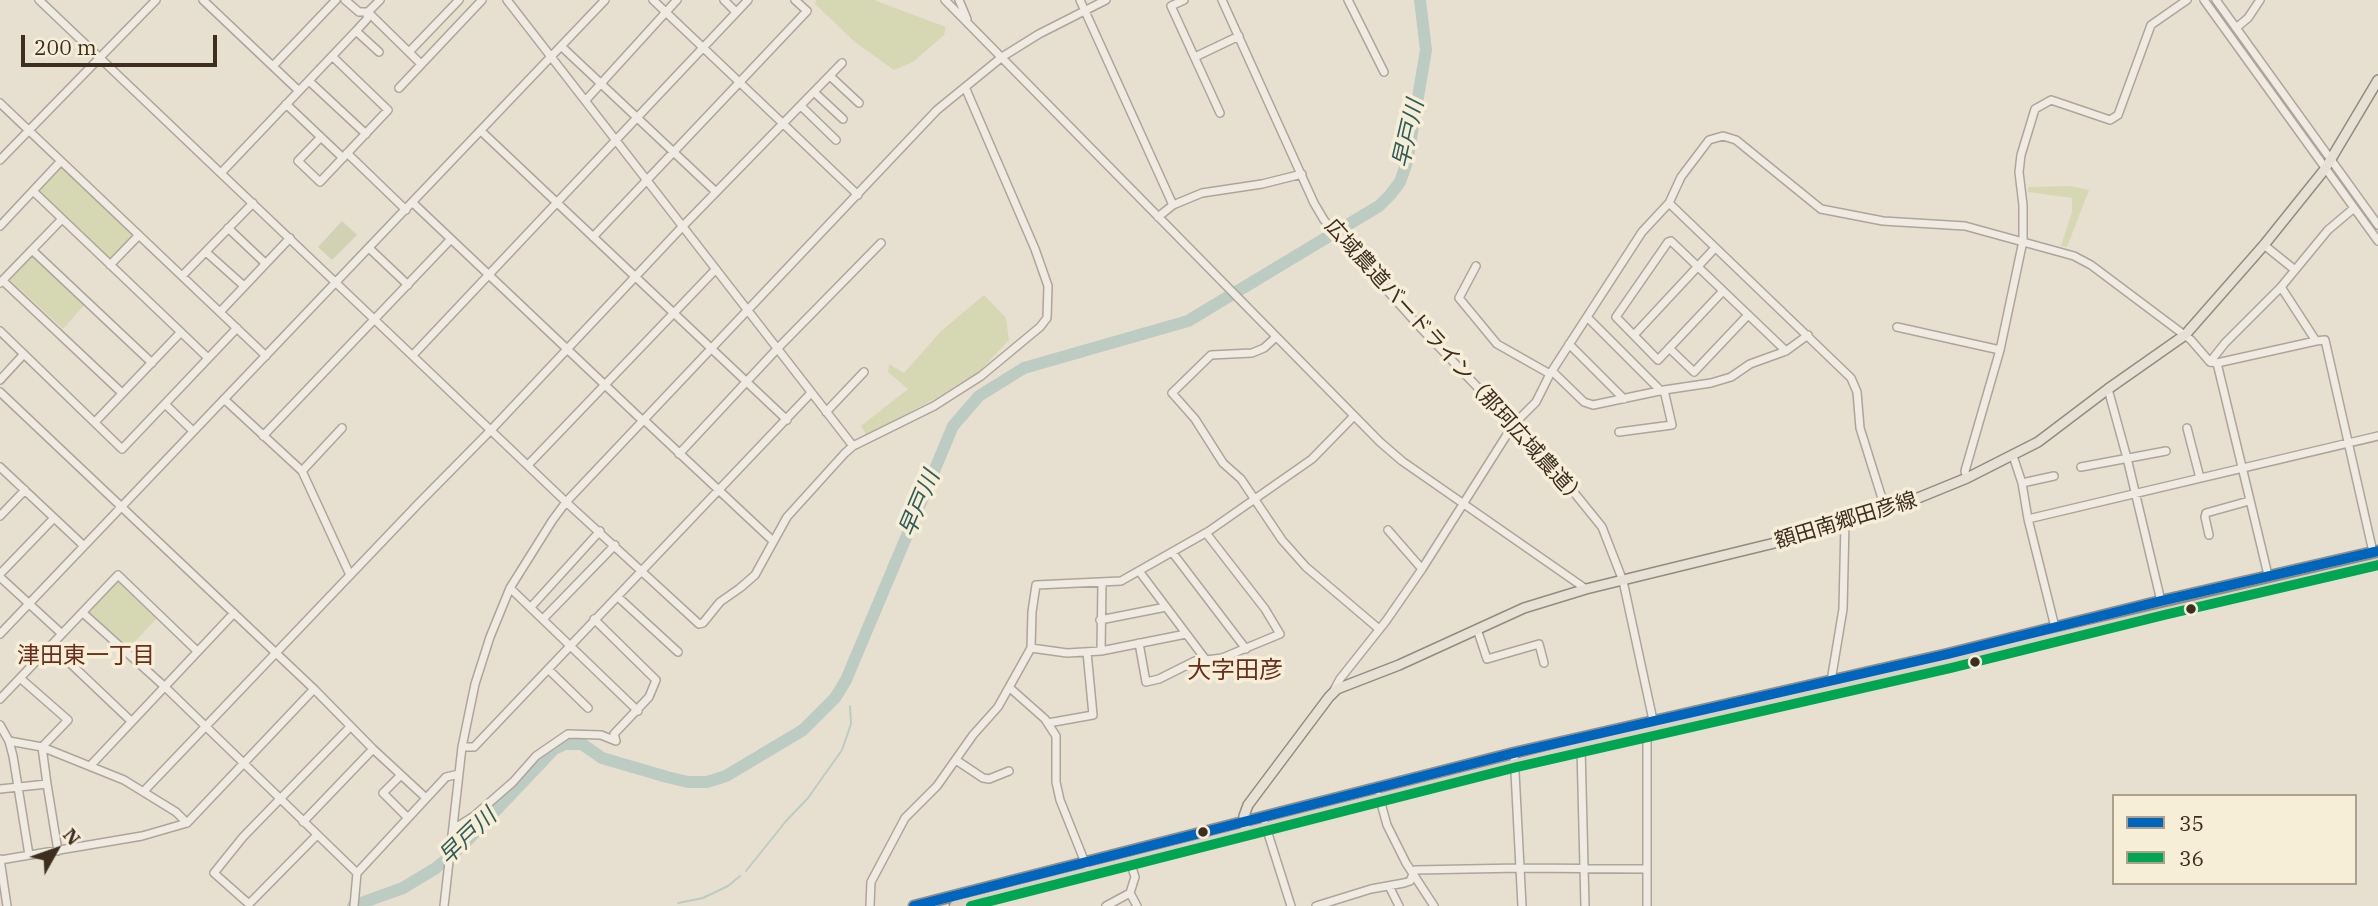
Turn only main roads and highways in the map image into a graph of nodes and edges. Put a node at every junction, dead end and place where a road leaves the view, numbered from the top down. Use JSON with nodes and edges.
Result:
{"nodes":[{"id":1,"x":2378,"y":80,"type":"edge"},
{"id":2,"x":2376,"y":551,"type":"edge"},
{"id":3,"x":2378,"y":563,"type":"edge"},
{"id":4,"x":1514,"y":759,"type":"junction"},
{"id":5,"x":1245,"y":827,"type":"junction"},
{"id":6,"x":1087,"y":867,"type":"junction"},
{"id":7,"x":977,"y":899,"type":"edge"},
{"id":8,"x":914,"y":906,"type":"edge"},
{"id":9,"x":955,"y":906,"type":"edge"}],
"edges":[{"from":1,"to":5,"type":"main road","name":"額田南郷田彦線"},
{"from":2,"to":4,"type":"highway"},
{"from":3,"to":4,"type":"highway"},
{"from":4,"to":5,"type":"highway"},
{"from":5,"to":6,"type":"highway"},
{"from":5,"to":6,"type":"highway"},
{"from":6,"to":7,"type":"highway"},
{"from":7,"to":8,"type":"highway"},
{"from":7,"to":9,"type":"highway"}]}
